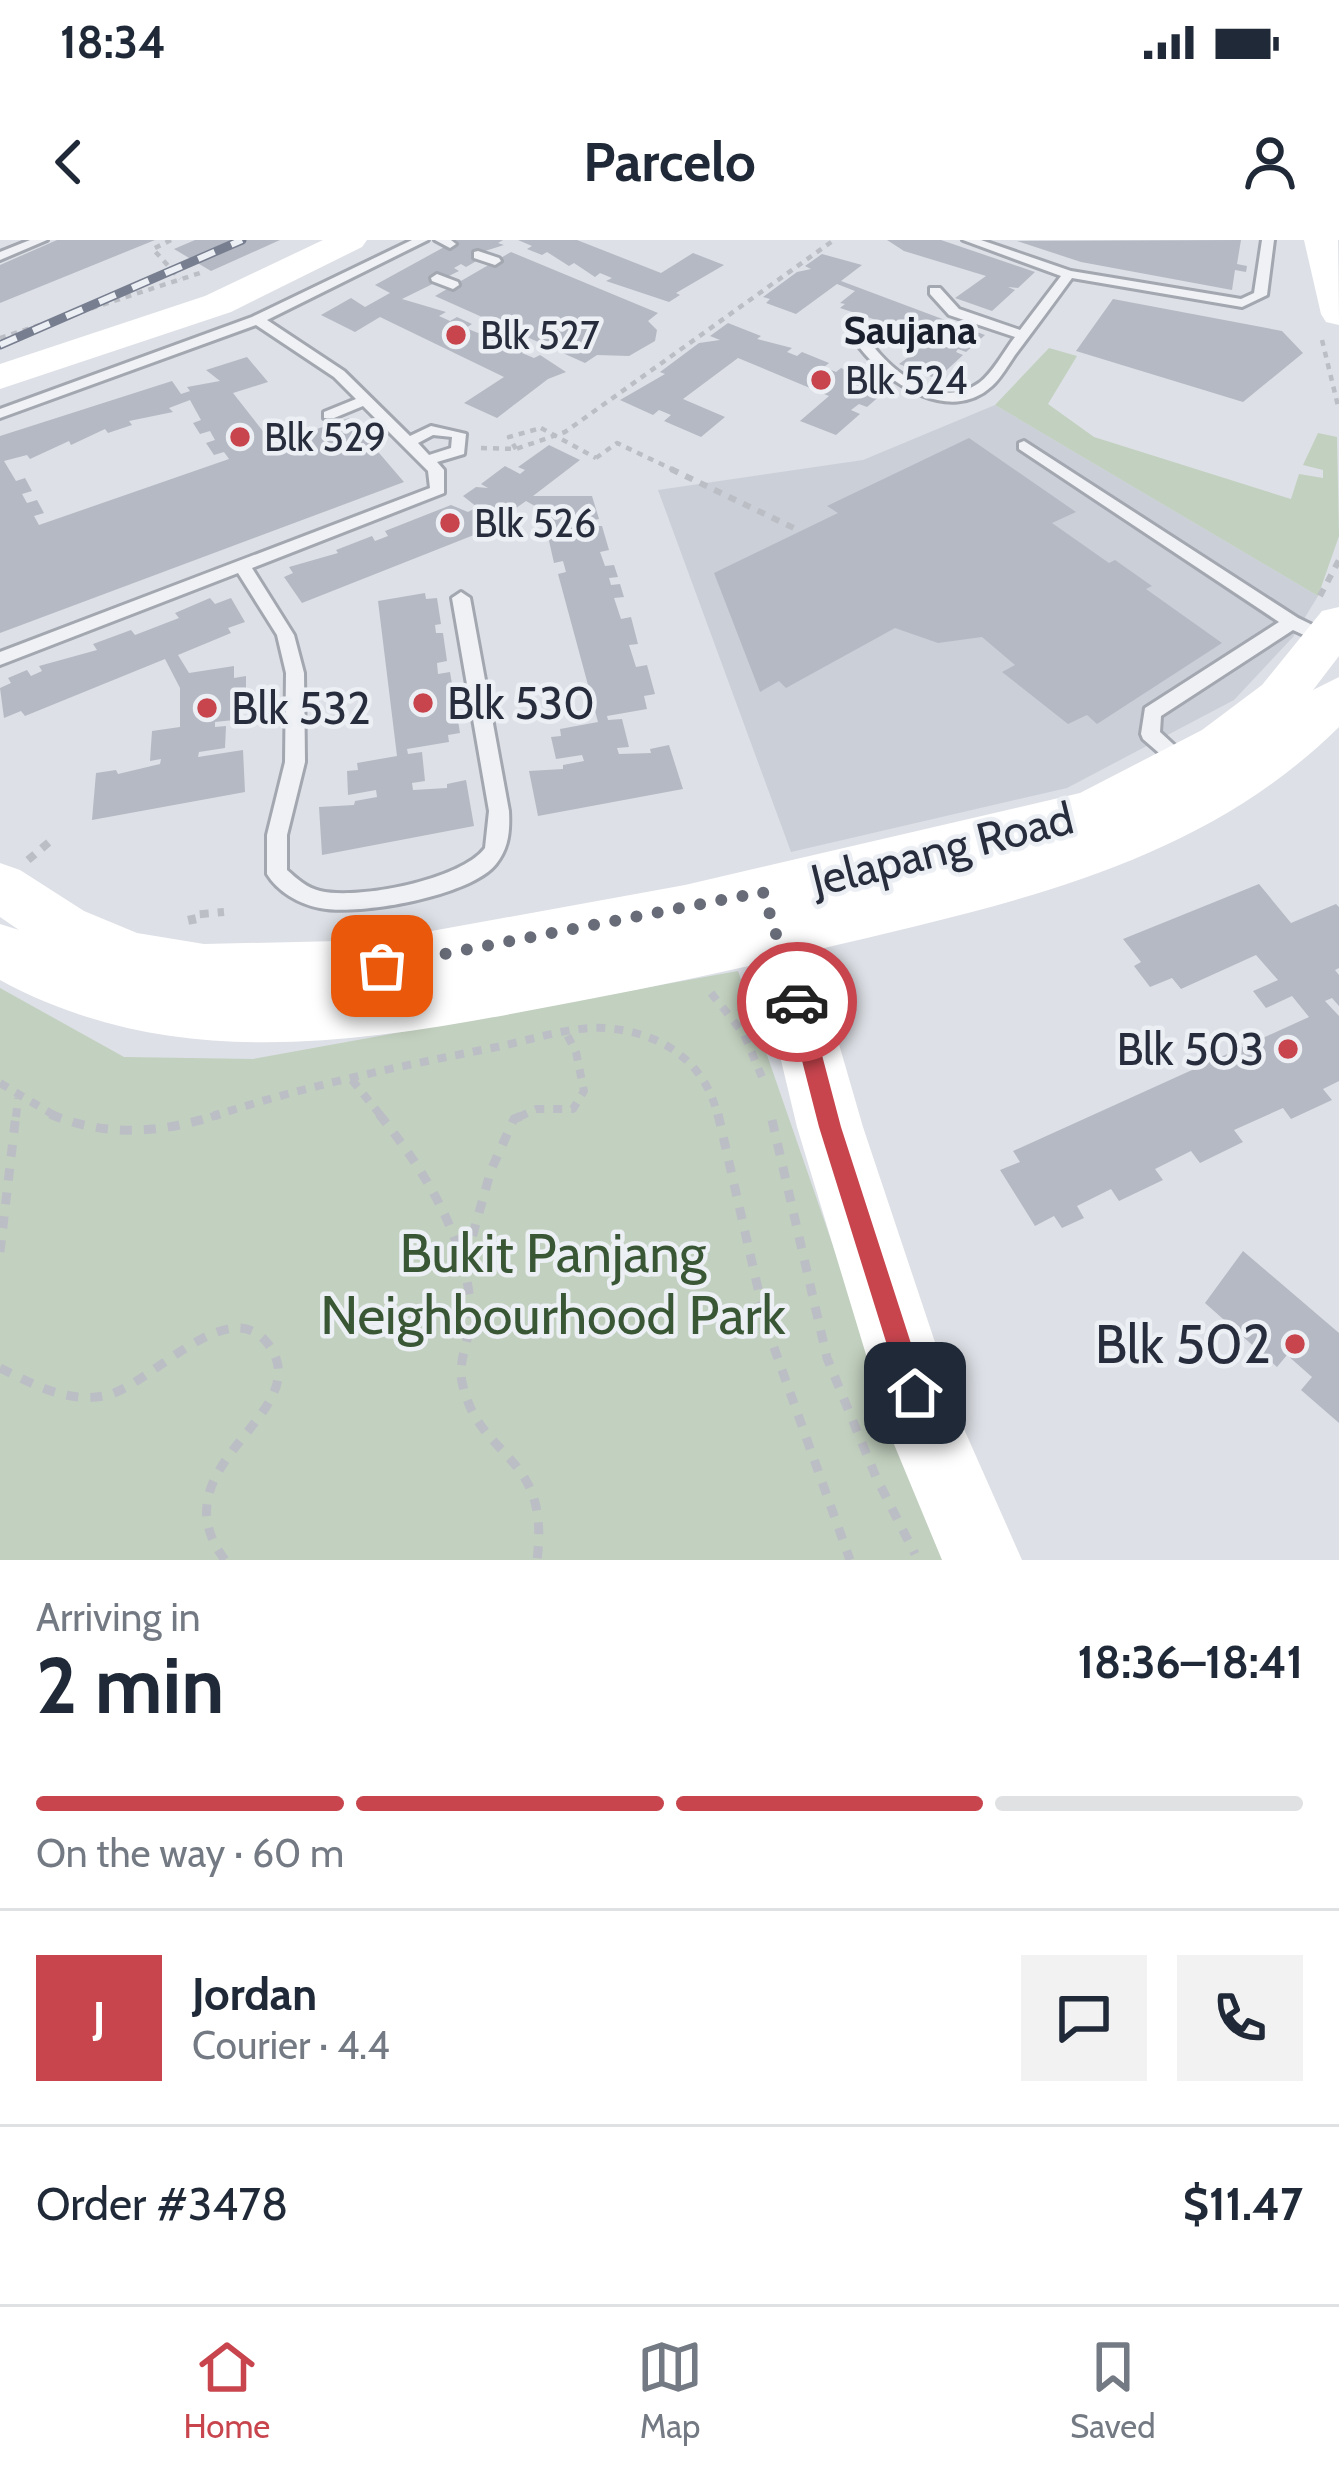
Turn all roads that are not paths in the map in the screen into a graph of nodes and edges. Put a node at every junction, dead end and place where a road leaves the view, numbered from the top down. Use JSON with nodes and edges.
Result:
{"nodes":[{"id":1,"x":41,"y":240,"type":"edge"},
{"id":2,"x":302,"y":240,"type":"edge"},
{"id":3,"x":350,"y":240,"type":"edge"},
{"id":4,"x":422,"y":240,"type":"edge"},
{"id":5,"x":969,"y":240,"type":"edge"},
{"id":6,"x":1268,"y":240,"type":"edge"},
{"id":7,"x":1320,"y":240,"type":"edge"},
{"id":8,"x":1339,"y":243,"type":"edge"},
{"id":9,"x":478,"y":255,"type":"dead end"},
{"id":10,"x":0,"y":256,"type":"edge"},
{"id":11,"x":389,"y":257,"type":"junction"},
{"id":12,"x":495,"y":261,"type":"dead end"},
{"id":13,"x":409,"y":266,"type":"dead end"},
{"id":14,"x":1069,"y":274,"type":"junction"},
{"id":15,"x":437,"y":278,"type":"dead end"},
{"id":16,"x":453,"y":285,"type":"dead end"},
{"id":17,"x":934,"y":291,"type":"dead end"},
{"id":18,"x":1339,"y":314,"type":"edge"},
{"id":19,"x":257,"y":320,"type":"junction"},
{"id":20,"x":1023,"y":335,"type":"junction"},
{"id":21,"x":866,"y":345,"type":"dead end"},
{"id":22,"x":0,"y":356,"type":"edge"},
{"id":23,"x":0,"y":377,"type":"edge"},
{"id":24,"x":367,"y":400,"type":"junction"},
{"id":25,"x":0,"y":413,"type":"edge"},
{"id":26,"x":329,"y":415,"type":"dead end"},
{"id":27,"x":409,"y":442,"type":"junction"},
{"id":28,"x":1024,"y":446,"type":"dead end"},
{"id":29,"x":427,"y":460,"type":"junction"},
{"id":30,"x":242,"y":566,"type":"junction"},
{"id":31,"x":461,"y":598,"type":"dead end"},
{"id":32,"x":91,"y":599,"type":"dead end"},
{"id":33,"x":102,"y":620,"type":"junction"},
{"id":34,"x":1320,"y":631,"type":"edge"},
{"id":35,"x":0,"y":659,"type":"edge"},
{"id":36,"x":1339,"y":694,"type":"edge"},
{"id":37,"x":1201,"y":778,"type":"junction"},
{"id":38,"x":18,"y":870,"type":"edge"},
{"id":39,"x":770,"y":915,"type":"junction"},
{"id":40,"x":0,"y":949,"type":"edge"},
{"id":41,"x":982,"y":1560,"type":"edge"}],
"edges":[{"from":1,"to":10,"type":"lane"},
{"from":2,"to":22,"type":"street"},
{"from":3,"to":23,"type":"street"},
{"from":4,"to":11,"type":"lane"},
{"from":5,"to":14,"type":"lane"},
{"from":6,"to":14,"type":"lane"},
{"from":7,"to":8,"type":"lane"},
{"from":7,"to":18,"type":"street"},
{"from":9,"to":12,"type":"lane"},
{"from":11,"to":13,"type":"lane"},
{"from":11,"to":19,"type":"lane"},
{"from":14,"to":20,"type":"lane"},
{"from":15,"to":16,"type":"lane"},
{"from":17,"to":20,"type":"lane"},
{"from":19,"to":24,"type":"lane"},
{"from":19,"to":25,"type":"lane"},
{"from":20,"to":21,"type":"lane"},
{"from":24,"to":26,"type":"lane"},
{"from":24,"to":27,"type":"lane"},
{"from":27,"to":29,"type":"lane"},
{"from":27,"to":29,"type":"lane"},
{"from":28,"to":34,"type":"lane"},
{"from":29,"to":30,"type":"lane"},
{"from":30,"to":31,"type":"lane"},
{"from":30,"to":33,"type":"lane"},
{"from":32,"to":33,"type":"lane"},
{"from":33,"to":35,"type":"lane"},
{"from":34,"to":37,"type":"street","name":"Jelapang Road"},
{"from":36,"to":37,"type":"street","name":"Jelapang Road"},
{"from":37,"to":39,"type":"street","name":"Jelapang Road"},
{"from":38,"to":39,"type":"street","name":"Jelapang Road"},
{"from":39,"to":40,"type":"street","name":"Jelapang Road"},
{"from":39,"to":41,"type":"street"}]}
